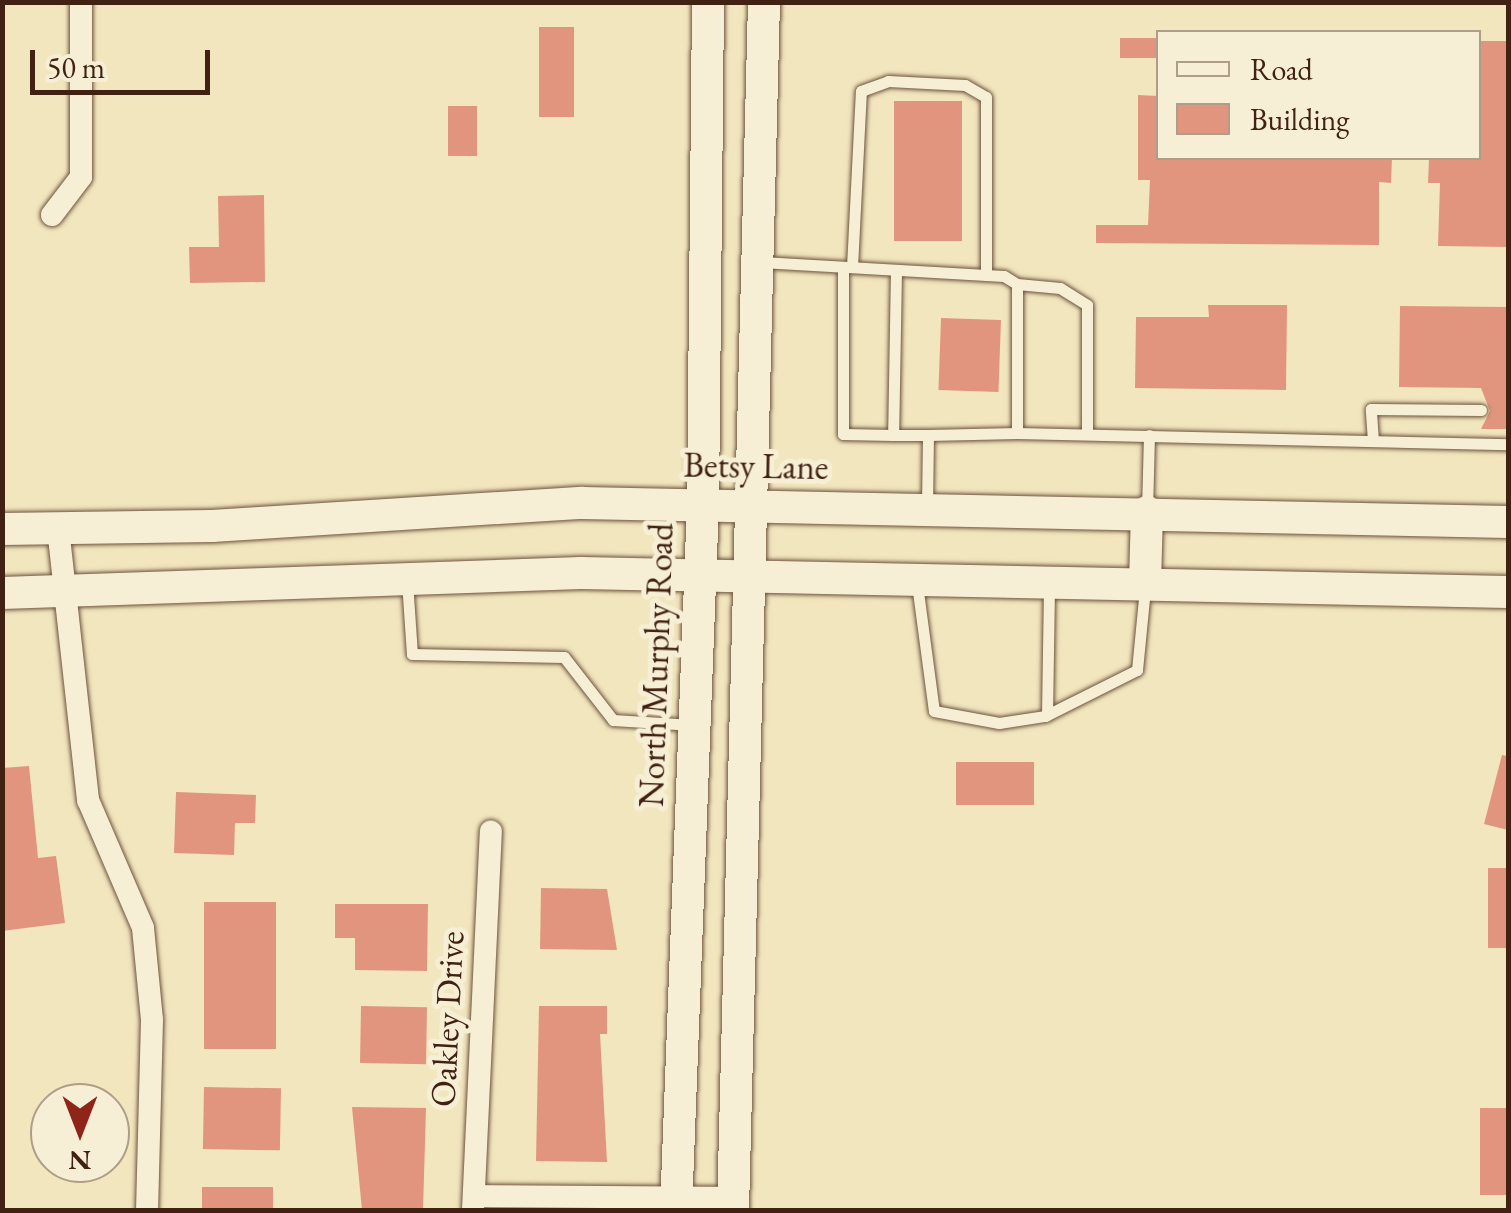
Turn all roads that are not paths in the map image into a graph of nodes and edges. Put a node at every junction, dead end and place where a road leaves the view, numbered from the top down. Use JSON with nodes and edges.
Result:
{"nodes":[{"id":1,"x":81,"y":2,"type":"edge"},
{"id":2,"x":708,"y":2,"type":"edge"},
{"id":3,"x":764,"y":2,"type":"edge"},
{"id":4,"x":52,"y":216,"type":"dead end"},
{"id":5,"x":761,"y":262,"type":"junction"},
{"id":6,"x":847,"y":267,"type":"junction"},
{"id":7,"x":896,"y":270,"type":"junction"},
{"id":8,"x":986,"y":275,"type":"junction"},
{"id":9,"x":1017,"y":284,"type":"junction"},
{"id":10,"x":1481,"y":410,"type":"dead end"},
{"id":11,"x":1017,"y":432,"type":"junction"},
{"id":12,"x":893,"y":434,"type":"junction"},
{"id":13,"x":1087,"y":434,"type":"junction"},
{"id":14,"x":928,"y":435,"type":"junction"},
{"id":15,"x":1149,"y":435,"type":"junction"},
{"id":16,"x":1372,"y":440,"type":"junction"},
{"id":17,"x":1508,"y":444,"type":"edge"},
{"id":18,"x":702,"y":504,"type":"junction"},
{"id":19,"x":756,"y":505,"type":"junction"},
{"id":20,"x":926,"y":510,"type":"junction"},
{"id":21,"x":1147,"y":512,"type":"junction"},
{"id":22,"x":1508,"y":522,"type":"edge"},
{"id":23,"x":2,"y":528,"type":"edge"},
{"id":24,"x":58,"y":528,"type":"junction"},
{"id":25,"x":700,"y":575,"type":"junction"},
{"id":26,"x":407,"y":577,"type":"junction"},
{"id":27,"x":756,"y":579,"type":"junction"},
{"id":28,"x":916,"y":580,"type":"junction"},
{"id":29,"x":1050,"y":581,"type":"junction"},
{"id":30,"x":1146,"y":583,"type":"junction"},
{"id":31,"x":59,"y":592,"type":"junction"},
{"id":32,"x":1508,"y":592,"type":"edge"},
{"id":33,"x":2,"y":593,"type":"edge"},
{"id":34,"x":1047,"y":715,"type":"junction"},
{"id":35,"x":694,"y":725,"type":"junction"},
{"id":36,"x":491,"y":831,"type":"dead end"},
{"id":37,"x":474,"y":1203,"type":"edge"},
{"id":38,"x":676,"y":1204,"type":"edge"},
{"id":39,"x":733,"y":1204,"type":"edge"},
{"id":40,"x":147,"y":1210,"type":"edge"}],
"edges":[{"from":1,"to":4,"type":"street"},
{"from":2,"to":18,"type":"main road","name":"North Murphy Road"},
{"from":3,"to":5,"type":"main road"},
{"from":5,"to":6,"type":"lane"},
{"from":5,"to":19,"type":"main road"},
{"from":6,"to":7,"type":"lane"},
{"from":6,"to":8,"type":"lane"},
{"from":6,"to":12,"type":"lane"},
{"from":7,"to":8,"type":"lane"},
{"from":7,"to":12,"type":"lane"},
{"from":8,"to":9,"type":"lane"},
{"from":9,"to":11,"type":"lane"},
{"from":9,"to":13,"type":"lane"},
{"from":10,"to":16,"type":"lane"},
{"from":11,"to":13,"type":"lane"},
{"from":11,"to":14,"type":"lane"},
{"from":12,"to":14,"type":"lane"},
{"from":13,"to":15,"type":"lane"},
{"from":14,"to":20,"type":"lane"},
{"from":15,"to":16,"type":"lane"},
{"from":15,"to":21,"type":"lane"},
{"from":16,"to":17,"type":"lane"},
{"from":18,"to":19,"type":"main road","name":"Betsy Lane"},
{"from":18,"to":24,"type":"main road","name":"Betsy Lane"},
{"from":18,"to":25,"type":"main road","name":"North Murphy Road"},
{"from":19,"to":20,"type":"main road","name":"Betsy Lane"},
{"from":19,"to":27,"type":"main road"},
{"from":20,"to":21,"type":"main road","name":"Betsy Lane"},
{"from":21,"to":22,"type":"main road","name":"Betsy Lane"},
{"from":21,"to":30,"type":"main road"},
{"from":23,"to":24,"type":"main road","name":"Betsy Lane"},
{"from":24,"to":31,"type":"street"},
{"from":25,"to":26,"type":"main road"},
{"from":25,"to":27,"type":"main road"},
{"from":25,"to":35,"type":"main road","name":"North Murphy Road"},
{"from":26,"to":31,"type":"main road"},
{"from":26,"to":35,"type":"lane"},
{"from":27,"to":28,"type":"main road"},
{"from":27,"to":39,"type":"main road"},
{"from":28,"to":29,"type":"main road"},
{"from":28,"to":34,"type":"lane"},
{"from":29,"to":30,"type":"main road"},
{"from":29,"to":34,"type":"lane"},
{"from":30,"to":32,"type":"main road"},
{"from":30,"to":34,"type":"lane"},
{"from":31,"to":33,"type":"main road"},
{"from":31,"to":40,"type":"street"},
{"from":35,"to":38,"type":"main road","name":"North Murphy Road"},
{"from":36,"to":37,"type":"street","name":"Oakley Drive"},
{"from":37,"to":38,"type":"street"},
{"from":38,"to":39,"type":"street"}]}
